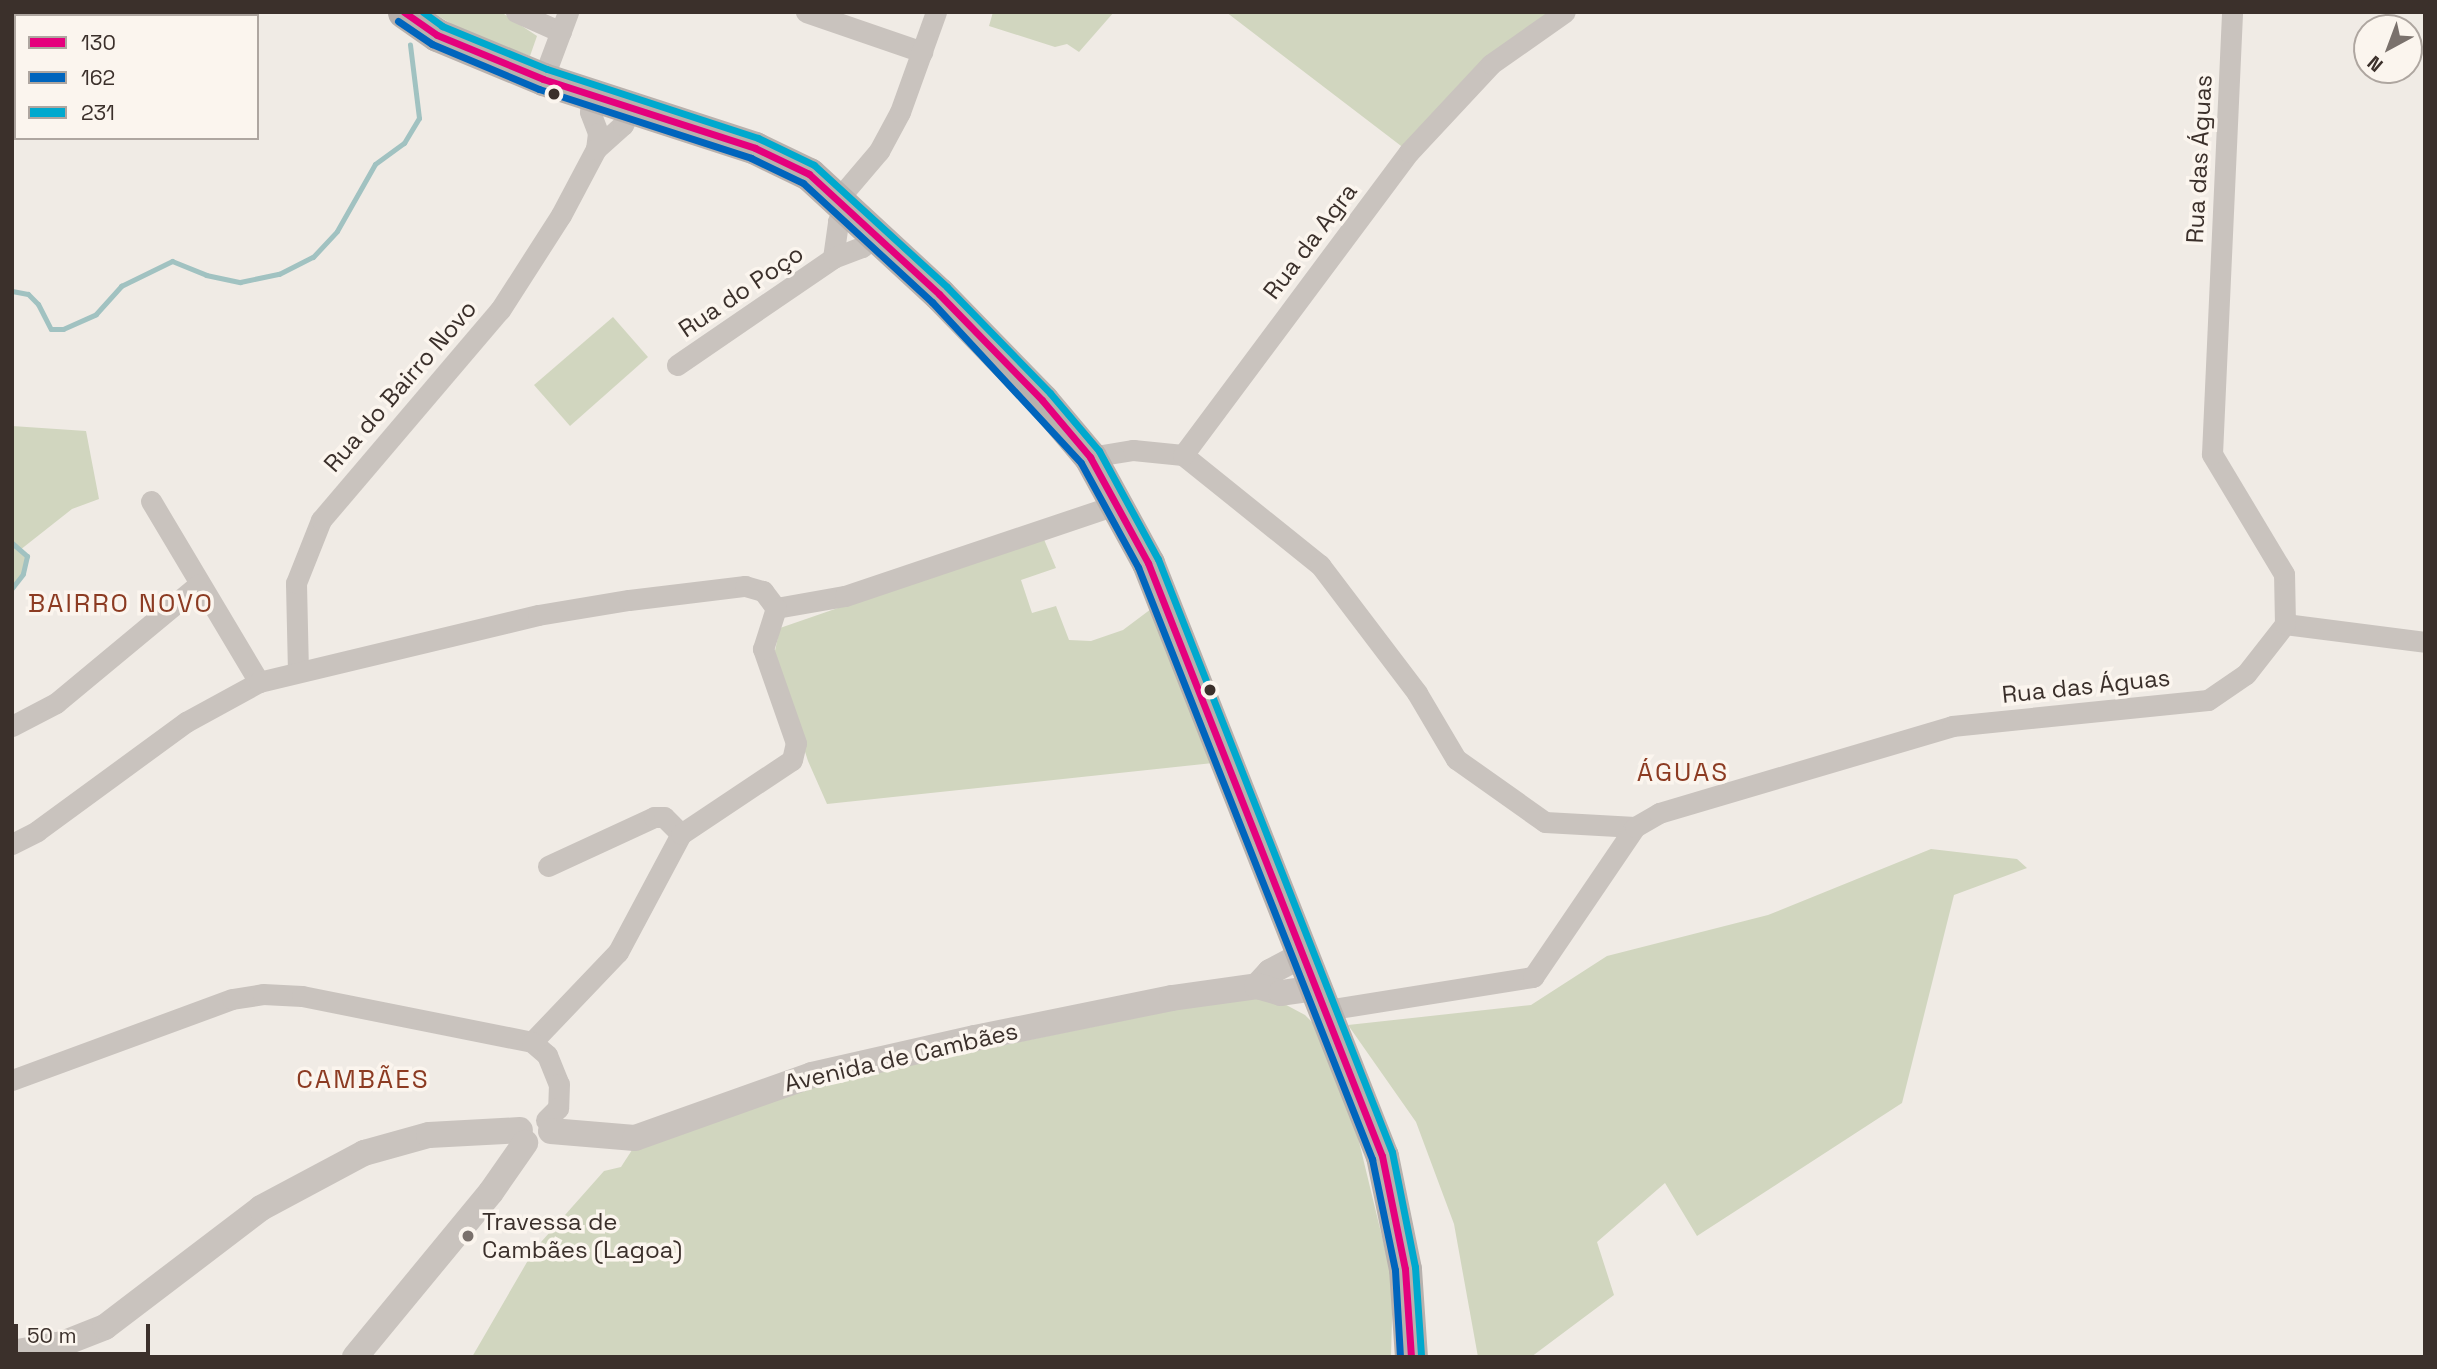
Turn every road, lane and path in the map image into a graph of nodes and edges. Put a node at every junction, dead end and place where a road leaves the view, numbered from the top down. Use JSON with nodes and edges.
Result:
{"nodes":[{"id":1,"x":404,"y":12,"type":"edge"},
{"id":2,"x":516,"y":12,"type":"edge"},
{"id":3,"x":806,"y":12,"type":"edge"},
{"id":4,"x":936,"y":12,"type":"edge"},
{"id":5,"x":1565,"y":12,"type":"edge"},
{"id":6,"x":2232,"y":12,"type":"edge"},
{"id":7,"x":564,"y":22,"type":"edge"},
{"id":8,"x":922,"y":52,"type":"junction"},
{"id":9,"x":543,"y":79,"type":"junction"},
{"id":10,"x":594,"y":94,"type":"junction"},
{"id":11,"x":631,"y":107,"type":"junction"},
{"id":12,"x":596,"y":149,"type":"junction"},
{"id":13,"x":844,"y":202,"type":"junction"},
{"id":14,"x":878,"y":233,"type":"junction"},
{"id":15,"x":833,"y":258,"type":"junction"},
{"id":16,"x":677,"y":365,"type":"dead end"},
{"id":17,"x":1183,"y":455,"type":"junction"},
{"id":18,"x":1090,"y":457,"type":"junction"},
{"id":19,"x":151,"y":501,"type":"dead end"},
{"id":20,"x":1118,"y":503,"type":"junction"},
{"id":21,"x":198,"y":585,"type":"junction"},
{"id":22,"x":776,"y":608,"type":"junction"},
{"id":23,"x":2285,"y":624,"type":"junction"},
{"id":24,"x":2425,"y":642,"type":"edge"},
{"id":25,"x":298,"y":672,"type":"junction"},
{"id":26,"x":259,"y":682,"type":"junction"},
{"id":27,"x":12,"y":726,"type":"edge"},
{"id":28,"x":1635,"y":827,"type":"junction"},
{"id":29,"x":681,"y":834,"type":"junction"},
{"id":30,"x":12,"y":844,"type":"edge"},
{"id":31,"x":548,"y":866,"type":"dead end"},
{"id":32,"x":1304,"y":954,"type":"junction"},
{"id":33,"x":1257,"y":986,"type":"junction"},
{"id":34,"x":1322,"y":999,"type":"junction"},
{"id":35,"x":532,"y":1042,"type":"junction"},
{"id":36,"x":12,"y":1080,"type":"edge"},
{"id":37,"x":549,"y":1125,"type":"junction"},
{"id":38,"x":522,"y":1136,"type":"junction"},
{"id":39,"x":12,"y":1353,"type":"edge"},
{"id":40,"x":355,"y":1357,"type":"edge"},
{"id":41,"x":1411,"y":1357,"type":"edge"}],
"edges":[{"from":1,"to":9,"type":"main road"},
{"from":2,"to":7,"type":"street"},
{"from":3,"to":8,"type":"street"},
{"from":4,"to":8,"type":"street","name":"Rua do Poço"},
{"from":5,"to":17,"type":"street","name":"Rua da Agra"},
{"from":6,"to":23,"type":"street","name":"Rua das Águas"},
{"from":7,"to":9,"type":"street"},
{"from":8,"to":13,"type":"street","name":"Rua do Poço"},
{"from":9,"to":10,"type":"main road"},
{"from":10,"to":11,"type":"main road"},
{"from":10,"to":12,"type":"street"},
{"from":11,"to":12,"type":"street"},
{"from":11,"to":13,"type":"main road"},
{"from":12,"to":25,"type":"street","name":"Rua do Bairro Novo"},
{"from":13,"to":14,"type":"main road"},
{"from":13,"to":15,"type":"street","name":"Rua do Poço"},
{"from":14,"to":15,"type":"street","name":"Rua do Poço"},
{"from":14,"to":18,"type":"main road"},
{"from":15,"to":16,"type":"street","name":"Rua do Poço"},
{"from":17,"to":18,"type":"street"},
{"from":17,"to":28,"type":"street"},
{"from":18,"to":20,"type":"main road"},
{"from":19,"to":21,"type":"street"},
{"from":20,"to":22,"type":"street"},
{"from":20,"to":32,"type":"main road"},
{"from":21,"to":26,"type":"street"},
{"from":21,"to":27,"type":"street"},
{"from":22,"to":25,"type":"street"},
{"from":22,"to":29,"type":"street"},
{"from":23,"to":24,"type":"street"},
{"from":23,"to":28,"type":"street","name":"Rua das Águas"},
{"from":25,"to":26,"type":"street"},
{"from":26,"to":30,"type":"street"},
{"from":28,"to":34,"type":"street","name":"Rua das Águas"},
{"from":29,"to":31,"type":"street"},
{"from":29,"to":35,"type":"street"},
{"from":32,"to":33,"type":"street","name":"Avenida de Cambães"},
{"from":32,"to":34,"type":"main road"},
{"from":33,"to":34,"type":"street","name":"Avenida de Cambães"},
{"from":33,"to":37,"type":"street","name":"Avenida de Cambães"},
{"from":34,"to":41,"type":"main road"},
{"from":35,"to":36,"type":"street"},
{"from":35,"to":37,"type":"street"},
{"from":37,"to":38,"type":"street","name":"Avenida de Cambães"},
{"from":38,"to":39,"type":"street","name":"Avenida de Cambães"},
{"from":38,"to":40,"type":"street"}]}
